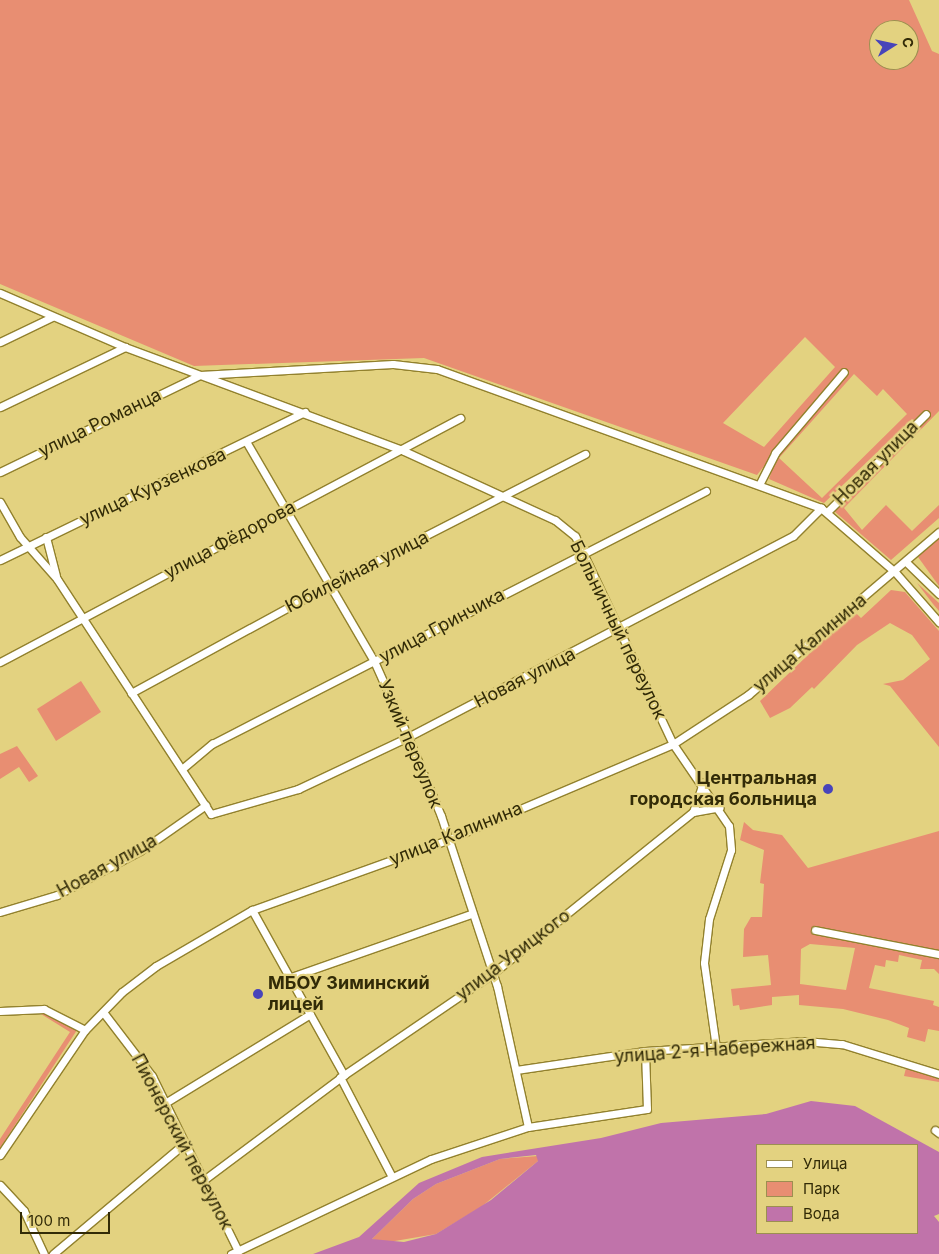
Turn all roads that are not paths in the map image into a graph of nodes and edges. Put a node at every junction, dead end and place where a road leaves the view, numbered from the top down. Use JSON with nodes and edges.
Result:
{"nodes":[{"id":1,"x":0,"y":292,"type":"edge"},
{"id":2,"x":52,"y":317,"type":"junction"},
{"id":3,"x":0,"y":342,"type":"edge"},
{"id":4,"x":125,"y":347,"type":"junction"},
{"id":5,"x":844,"y":372,"type":"dead end"},
{"id":6,"x":200,"y":375,"type":"junction"},
{"id":7,"x":0,"y":407,"type":"edge"},
{"id":8,"x":305,"y":412,"type":"junction"},
{"id":9,"x":926,"y":414,"type":"dead end"},
{"id":10,"x":460,"y":418,"type":"dead end"},
{"id":11,"x":247,"y":443,"type":"junction"},
{"id":12,"x":404,"y":451,"type":"junction"},
{"id":13,"x":586,"y":454,"type":"dead end"},
{"id":14,"x":0,"y":472,"type":"edge"},
{"id":15,"x":760,"y":483,"type":"junction"},
{"id":16,"x":706,"y":491,"type":"dead end"},
{"id":17,"x":505,"y":497,"type":"junction"},
{"id":18,"x":0,"y":502,"type":"edge"},
{"id":19,"x":285,"y":510,"type":"junction"},
{"id":20,"x":824,"y":510,"type":"junction"},
{"id":21,"x":939,"y":532,"type":"edge"},
{"id":22,"x":46,"y":537,"type":"junction"},
{"id":23,"x":28,"y":546,"type":"junction"},
{"id":24,"x":585,"y":552,"type":"junction"},
{"id":25,"x":0,"y":560,"type":"edge"},
{"id":26,"x":906,"y":562,"type":"junction"},
{"id":27,"x":895,"y":572,"type":"junction"},
{"id":28,"x":57,"y":578,"type":"junction"},
{"id":29,"x":327,"y":586,"type":"junction"},
{"id":30,"x":939,"y":594,"type":"edge"},
{"id":31,"x":81,"y":619,"type":"junction"},
{"id":32,"x":939,"y":622,"type":"edge"},
{"id":33,"x":618,"y":631,"type":"junction"},
{"id":34,"x":374,"y":661,"type":"junction"},
{"id":35,"x":0,"y":662,"type":"edge"},
{"id":36,"x":131,"y":692,"type":"junction"},
{"id":37,"x":408,"y":736,"type":"junction"},
{"id":38,"x":673,"y":744,"type":"junction"},
{"id":39,"x":183,"y":768,"type":"junction"},
{"id":40,"x":703,"y":783,"type":"junction"},
{"id":41,"x":206,"y":805,"type":"junction"},
{"id":42,"x":720,"y":808,"type":"junction"},
{"id":43,"x":693,"y":812,"type":"junction"},
{"id":44,"x":447,"y":840,"type":"junction"},
{"id":45,"x":252,"y":910,"type":"junction"},
{"id":46,"x":0,"y":912,"type":"edge"},
{"id":47,"x":471,"y":914,"type":"junction"},
{"id":48,"x":815,"y":930,"type":"dead end"},
{"id":49,"x":939,"y":954,"type":"edge"},
{"id":50,"x":492,"y":974,"type":"junction"},
{"id":51,"x":291,"y":977,"type":"junction"},
{"id":52,"x":0,"y":1011,"type":"edge"},
{"id":53,"x":103,"y":1012,"type":"junction"},
{"id":54,"x":310,"y":1014,"type":"junction"},
{"id":55,"x":85,"y":1030,"type":"junction"},
{"id":56,"x":716,"y":1047,"type":"junction"},
{"id":57,"x":645,"y":1051,"type":"junction"},
{"id":58,"x":516,"y":1070,"type":"junction"},
{"id":59,"x":939,"y":1074,"type":"edge"},
{"id":60,"x":342,"y":1076,"type":"junction"},
{"id":61,"x":165,"y":1103,"type":"junction"},
{"id":62,"x":528,"y":1127,"type":"junction"},
{"id":63,"x":185,"y":1143,"type":"junction"},
{"id":64,"x":0,"y":1155,"type":"edge"},
{"id":65,"x":391,"y":1176,"type":"junction"},
{"id":66,"x":205,"y":1179,"type":"junction"},
{"id":67,"x":0,"y":1186,"type":"edge"},
{"id":68,"x":235,"y":1252,"type":"edge"},
{"id":69,"x":44,"y":1254,"type":"edge"},
{"id":70,"x":53,"y":1254,"type":"edge"}],
"edges":[{"from":1,"to":2,"type":"street","name":"Больничный переулок"},
{"from":2,"to":3,"type":"street"},
{"from":2,"to":4,"type":"street","name":"Больничный переулок"},
{"from":4,"to":6,"type":"street","name":"Больничный переулок"},
{"from":4,"to":7,"type":"street"},
{"from":5,"to":15,"type":"street"},
{"from":6,"to":8,"type":"street","name":"Больничный переулок"},
{"from":6,"to":14,"type":"street","name":"улица Романца"},
{"from":6,"to":15,"type":"street"},
{"from":8,"to":11,"type":"street","name":"улица Курзенкова"},
{"from":8,"to":12,"type":"street","name":"Больничный переулок"},
{"from":9,"to":20,"type":"street","name":"Новая улица"},
{"from":10,"to":12,"type":"street","name":"улица Фёдорова"},
{"from":11,"to":19,"type":"street","name":"Узкий переулок"},
{"from":11,"to":22,"type":"street","name":"улица Курзенкова"},
{"from":12,"to":17,"type":"street","name":"Больничный переулок"},
{"from":12,"to":19,"type":"street","name":"улица Фёдорова"},
{"from":13,"to":17,"type":"street","name":"Юбилейная улица"},
{"from":15,"to":20,"type":"street"},
{"from":16,"to":24,"type":"street","name":"улица Гринчика"},
{"from":17,"to":24,"type":"street","name":"Больничный переулок"},
{"from":17,"to":29,"type":"street","name":"Юбилейная улица"},
{"from":18,"to":23,"type":"street"},
{"from":19,"to":29,"type":"street","name":"Узкий переулок"},
{"from":19,"to":31,"type":"street","name":"улица Фёдорова"},
{"from":20,"to":27,"type":"street"},
{"from":20,"to":33,"type":"street","name":"Новая улица"},
{"from":21,"to":26,"type":"street","name":"улица Калинина"},
{"from":22,"to":23,"type":"street","name":"улица Курзенкова"},
{"from":22,"to":28,"type":"street"},
{"from":23,"to":25,"type":"street","name":"улица Курзенкова"},
{"from":23,"to":28,"type":"street"},
{"from":24,"to":33,"type":"street","name":"Больничный переулок"},
{"from":24,"to":34,"type":"street","name":"улица Гринчика"},
{"from":26,"to":27,"type":"street","name":"улица Калинина"},
{"from":26,"to":30,"type":"street"},
{"from":27,"to":32,"type":"street"},
{"from":27,"to":38,"type":"street","name":"улица Калинина"},
{"from":28,"to":31,"type":"street"},
{"from":29,"to":34,"type":"street","name":"Узкий переулок"},
{"from":29,"to":36,"type":"street","name":"Юбилейная улица"},
{"from":31,"to":35,"type":"street","name":"улица Фёдорова"},
{"from":31,"to":36,"type":"street"},
{"from":33,"to":37,"type":"street","name":"Новая улица"},
{"from":33,"to":38,"type":"street","name":"Больничный переулок"},
{"from":34,"to":37,"type":"street","name":"Узкий переулок"},
{"from":34,"to":39,"type":"street","name":"улица Гринчика"},
{"from":36,"to":39,"type":"street"},
{"from":37,"to":41,"type":"street","name":"Новая улица"},
{"from":37,"to":44,"type":"street","name":"Узкий переулок"},
{"from":38,"to":40,"type":"street","name":"Больничный переулок"},
{"from":38,"to":44,"type":"street","name":"улица Калинина"},
{"from":39,"to":41,"type":"street"},
{"from":40,"to":42,"type":"street","name":"Больничный переулок"},
{"from":40,"to":43,"type":"street"},
{"from":41,"to":46,"type":"street","name":"Новая улица"},
{"from":42,"to":43,"type":"street"},
{"from":42,"to":56,"type":"street","name":"Больничный переулок"},
{"from":43,"to":50,"type":"street","name":"улица Урицкого"},
{"from":44,"to":45,"type":"street","name":"улица Калинина"},
{"from":44,"to":47,"type":"street","name":"Узкий переулок"},
{"from":45,"to":51,"type":"street"},
{"from":45,"to":53,"type":"street","name":"улица Калинина"},
{"from":47,"to":50,"type":"street","name":"Узкий переулок"},
{"from":47,"to":51,"type":"street"},
{"from":48,"to":49,"type":"street"},
{"from":50,"to":58,"type":"street","name":"Узкий переулок"},
{"from":50,"to":60,"type":"street","name":"улица Урицкого"},
{"from":51,"to":54,"type":"street"},
{"from":52,"to":55,"type":"street"},
{"from":53,"to":55,"type":"street","name":"улица Калинина"},
{"from":53,"to":61,"type":"street","name":"Пионерский переулок"},
{"from":54,"to":60,"type":"street"},
{"from":54,"to":61,"type":"street"},
{"from":55,"to":64,"type":"street","name":"улица Калинина"},
{"from":56,"to":57,"type":"street","name":"улица 2-я Набережная"},
{"from":56,"to":59,"type":"street","name":"улица 2-я Набережная"},
{"from":57,"to":58,"type":"street","name":"улица 2-я Набережная"},
{"from":57,"to":62,"type":"street"},
{"from":58,"to":62,"type":"street","name":"Узкий переулок"},
{"from":60,"to":65,"type":"street"},
{"from":60,"to":66,"type":"street","name":"улица Урицкого"},
{"from":61,"to":63,"type":"street","name":"Пионерский переулок"},
{"from":62,"to":65,"type":"street"},
{"from":63,"to":66,"type":"street","name":"Пионерский переулок"},
{"from":63,"to":70,"type":"street"},
{"from":65,"to":68,"type":"street"},
{"from":66,"to":68,"type":"street","name":"Пионерский переулок"},
{"from":67,"to":69,"type":"street"}]}
